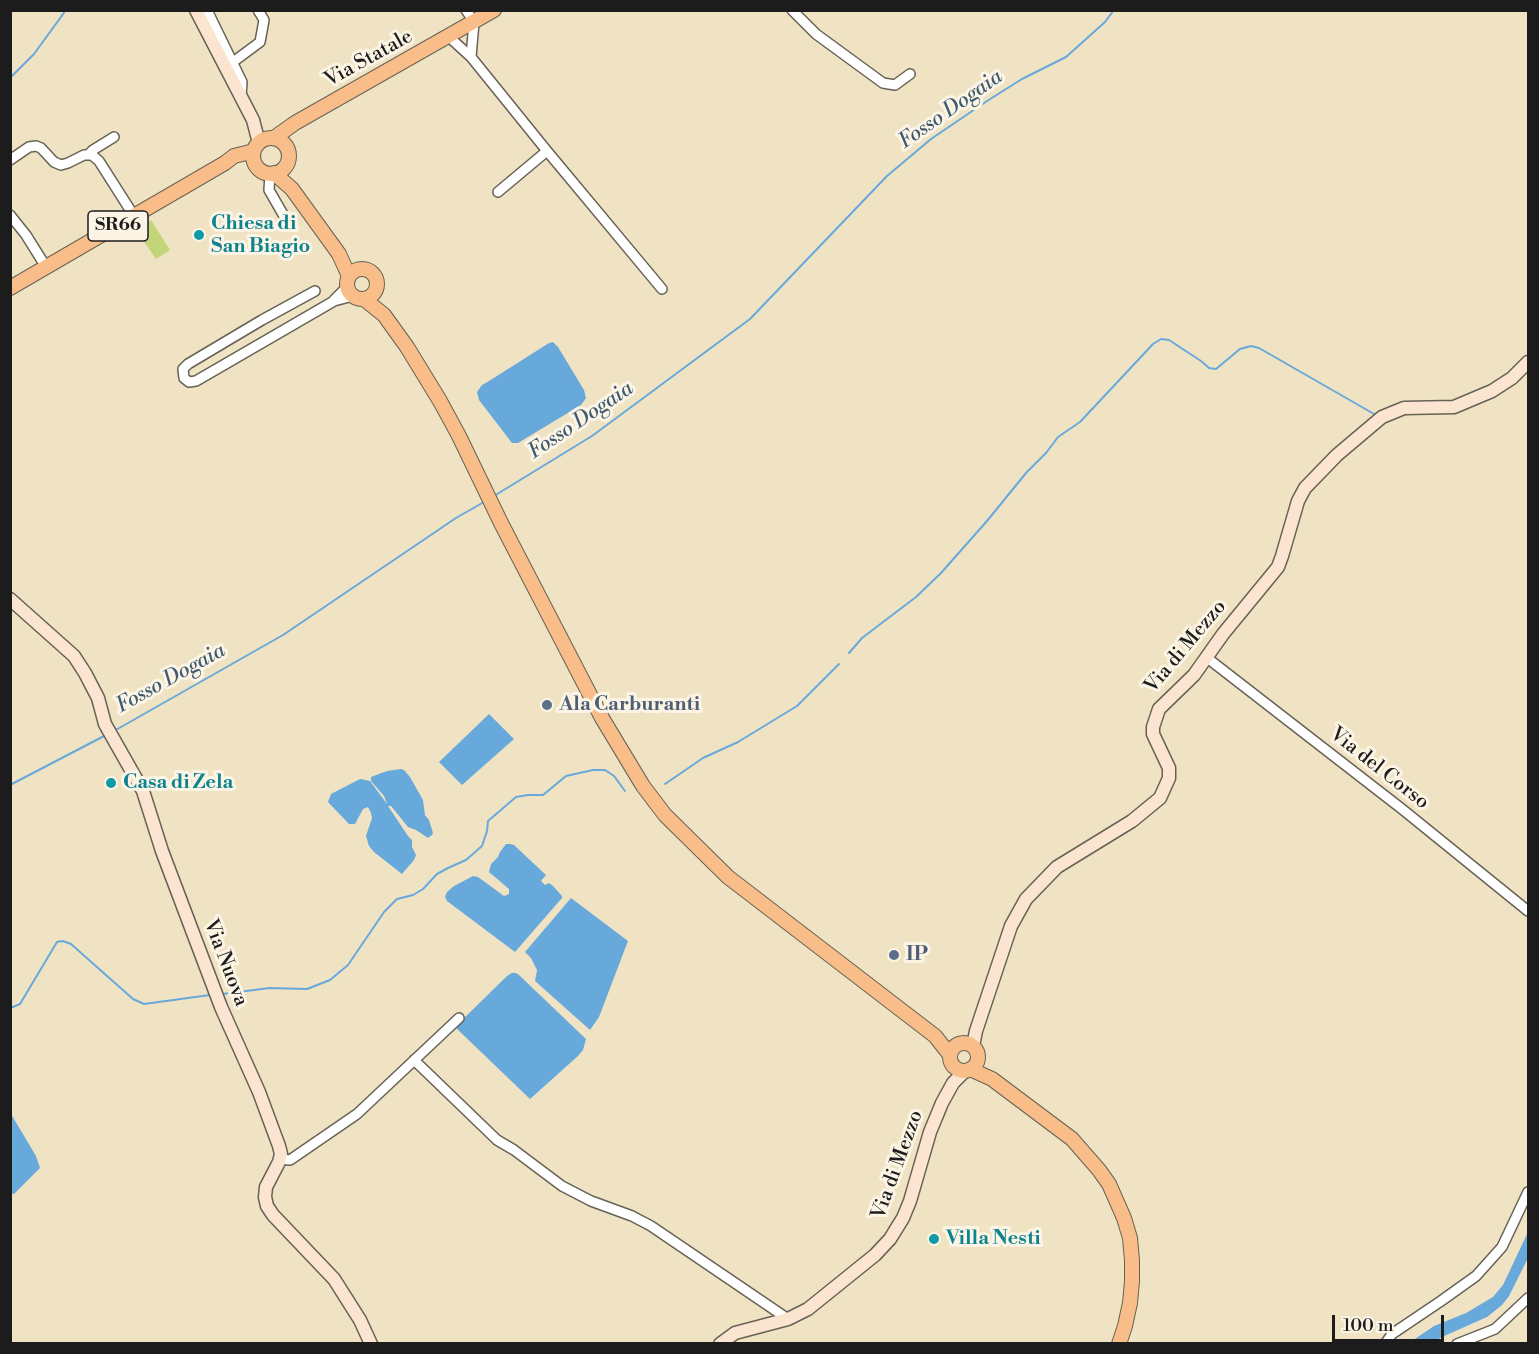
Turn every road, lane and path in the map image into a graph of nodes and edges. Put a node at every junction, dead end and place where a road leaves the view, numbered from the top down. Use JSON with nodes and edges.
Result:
{"nodes":[{"id":1,"x":196,"y":10,"type":"edge"},
{"id":2,"x":207,"y":10,"type":"edge"},
{"id":3,"x":258,"y":10,"type":"edge"},
{"id":4,"x":494,"y":10,"type":"edge"},
{"id":5,"x":792,"y":10,"type":"edge"},
{"id":6,"x":470,"y":16,"type":"edge"},
{"id":7,"x":453,"y":34,"type":"junction"},
{"id":8,"x":472,"y":46,"type":"junction"},
{"id":9,"x":471,"y":57,"type":"junction"},
{"id":10,"x":233,"y":62,"type":"junction"},
{"id":11,"x":910,"y":74,"type":"dead end"},
{"id":12,"x":241,"y":97,"type":"junction"},
{"id":13,"x":295,"y":123,"type":"junction"},
{"id":14,"x":114,"y":137,"type":"dead end"},
{"id":15,"x":262,"y":146,"type":"junction"},
{"id":16,"x":287,"y":148,"type":"junction"},
{"id":17,"x":547,"y":151,"type":"junction"},
{"id":18,"x":89,"y":154,"type":"junction"},
{"id":19,"x":10,"y":160,"type":"edge"},
{"id":20,"x":276,"y":171,"type":"junction"},
{"id":21,"x":498,"y":192,"type":"dead end"},
{"id":22,"x":10,"y":215,"type":"edge"},
{"id":23,"x":134,"y":216,"type":"junction"},
{"id":24,"x":288,"y":223,"type":"dead end"},
{"id":25,"x":46,"y":267,"type":"junction"},
{"id":26,"x":358,"y":286,"type":"junction"},
{"id":27,"x":10,"y":288,"type":"edge"},
{"id":28,"x":662,"y":289,"type":"dead end"},
{"id":29,"x":315,"y":291,"type":"dead end"},
{"id":30,"x":262,"y":320,"type":"junction"},
{"id":31,"x":272,"y":336,"type":"junction"},
{"id":32,"x":1528,"y":362,"type":"edge"},
{"id":33,"x":10,"y":599,"type":"edge"},
{"id":34,"x":1206,"y":657,"type":"junction"},
{"id":35,"x":1528,"y":911,"type":"edge"},
{"id":36,"x":459,"y":1018,"type":"dead end"},
{"id":37,"x":964,"y":1057,"type":"junction"},
{"id":38,"x":414,"y":1060,"type":"junction"},
{"id":39,"x":280,"y":1159,"type":"junction"},
{"id":40,"x":1528,"y":1192,"type":"edge"},
{"id":41,"x":1528,"y":1298,"type":"edge"},
{"id":42,"x":788,"y":1319,"type":"junction"},
{"id":43,"x":371,"y":1344,"type":"edge"},
{"id":44,"x":720,"y":1344,"type":"edge"},
{"id":45,"x":1119,"y":1344,"type":"edge"},
{"id":46,"x":1385,"y":1344,"type":"edge"},
{"id":47,"x":1457,"y":1344,"type":"edge"}],
"edges":[{"from":1,"to":12,"type":"street"},
{"from":2,"to":10,"type":"street"},
{"from":3,"to":10,"type":"street"},
{"from":4,"to":6,"type":"main road","name":"Via Statale","number":"SR66"},
{"from":5,"to":11,"type":"street"},
{"from":6,"to":7,"type":"main road","name":"Via Statale","number":"SR66"},
{"from":6,"to":8,"type":"street"},
{"from":7,"to":8,"type":"street"},
{"from":7,"to":9,"type":"street"},
{"from":7,"to":13,"type":"main road","name":"Via Statale","number":"SR66"},
{"from":8,"to":9,"type":"street"},
{"from":9,"to":17,"type":"street"},
{"from":10,"to":12,"type":"street"},
{"from":12,"to":15,"type":"street"},
{"from":13,"to":15,"type":"main road","name":"Via Statale","number":"SR66"},
{"from":13,"to":16,"type":"main road"},
{"from":14,"to":18,"type":"street"},
{"from":15,"to":16,"type":"main road"},
{"from":15,"to":20,"type":"main road"},
{"from":15,"to":23,"type":"main road","name":"Via Statale","number":"SR66"},
{"from":16,"to":20,"type":"main road"},
{"from":17,"to":21,"type":"street"},
{"from":17,"to":28,"type":"street"},
{"from":18,"to":19,"type":"street"},
{"from":18,"to":23,"type":"street"},
{"from":20,"to":24,"type":"street"},
{"from":20,"to":26,"type":"main road"},
{"from":22,"to":25,"type":"street"},
{"from":23,"to":25,"type":"main road","name":"Via Statale","number":"SR66"},
{"from":25,"to":27,"type":"main road","name":"Via Statale","number":"SR66"},
{"from":26,"to":31,"type":"street"},
{"from":26,"to":37,"type":"main road"},
{"from":29,"to":30,"type":"street"},
{"from":30,"to":31,"type":"street"},
{"from":30,"to":31,"type":"street"},
{"from":32,"to":34,"type":"street","name":"Via di Mezzo"},
{"from":33,"to":39,"type":"street","name":"Via Nuova"},
{"from":34,"to":35,"type":"street","name":"Via del Corso"},
{"from":34,"to":37,"type":"street","name":"Via di Mezzo"},
{"from":36,"to":38,"type":"street"},
{"from":37,"to":42,"type":"street","name":"Via di Mezzo"},
{"from":37,"to":45,"type":"main road"},
{"from":38,"to":39,"type":"street"},
{"from":38,"to":42,"type":"street"},
{"from":39,"to":43,"type":"street"},
{"from":40,"to":46,"type":"street"},
{"from":41,"to":47,"type":"street"},
{"from":42,"to":44,"type":"street","name":"Via di Mezzo"}]}
